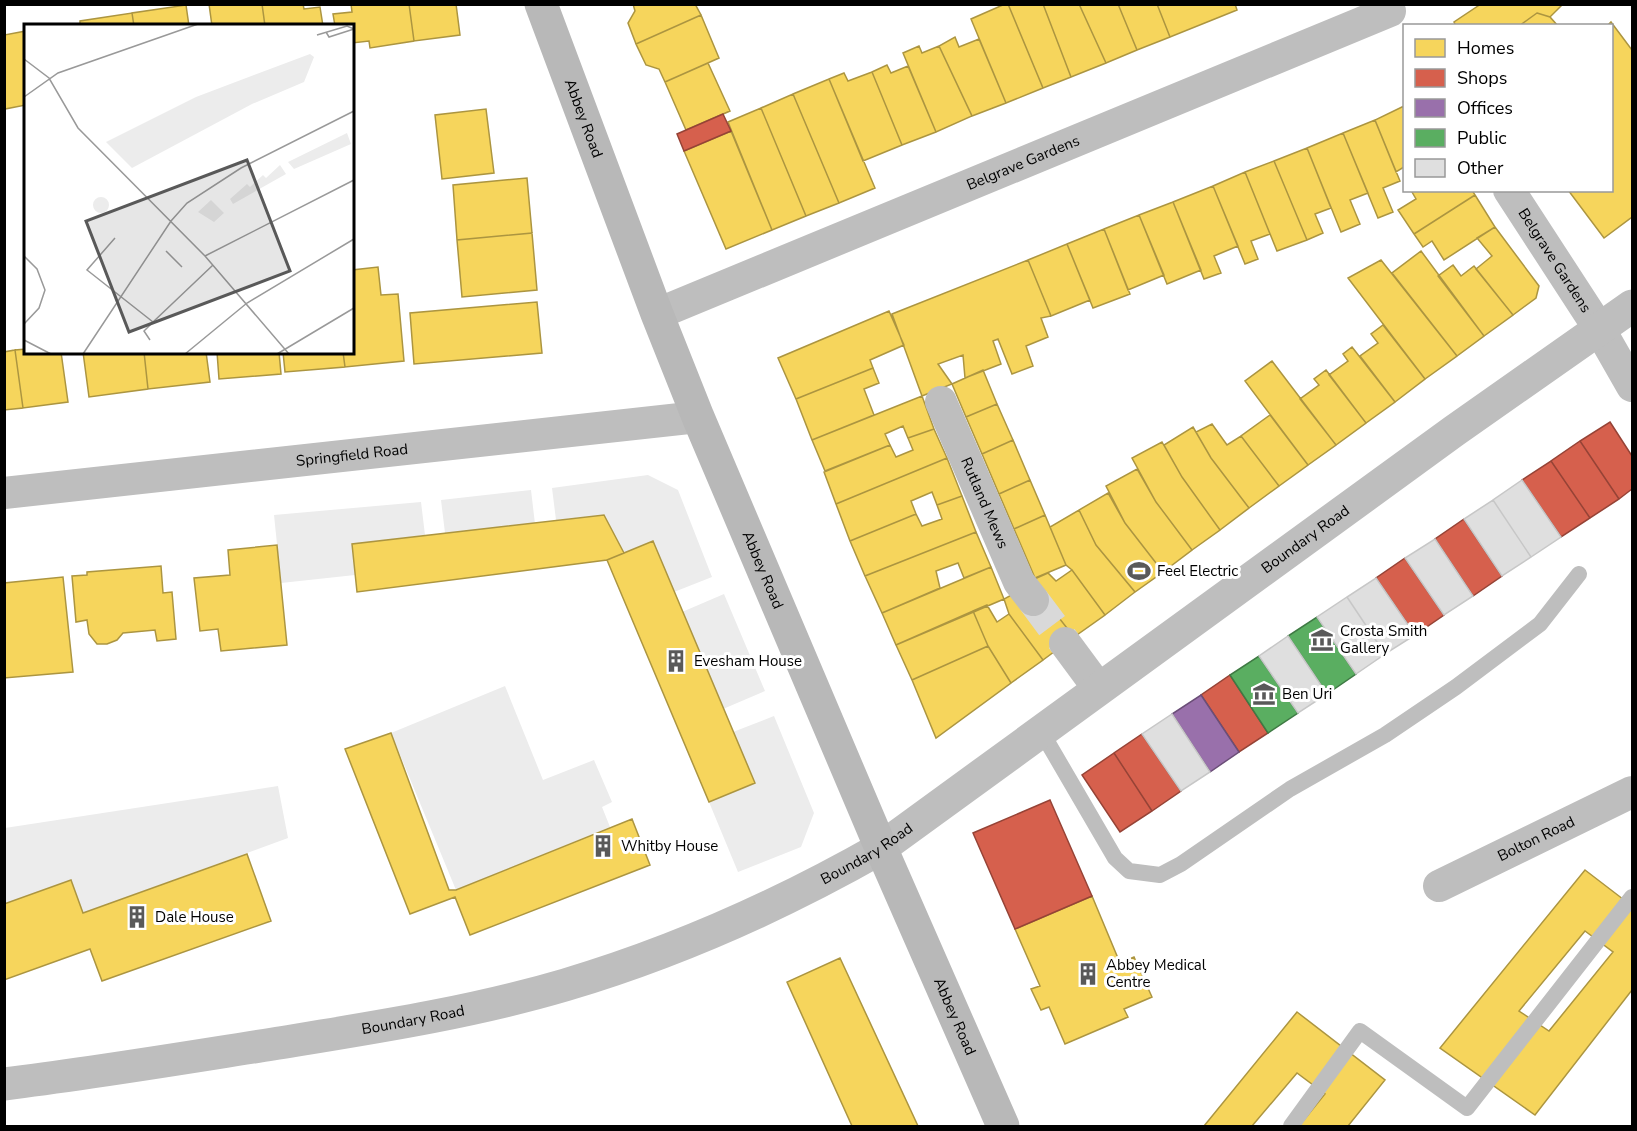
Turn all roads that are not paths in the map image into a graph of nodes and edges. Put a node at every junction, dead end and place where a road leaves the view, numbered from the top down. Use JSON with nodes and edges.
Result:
{"nodes":[{"id":1,"x":541,"y":4,"type":"edge"},
{"id":2,"x":1400,"y":16,"type":"edge"},
{"id":3,"x":1510,"y":192,"type":"edge"},
{"id":4,"x":1632,"y":306,"type":"edge"},
{"id":5,"x":657,"y":314,"type":"junction"},
{"id":6,"x":1599,"y":330,"type":"junction"},
{"id":7,"x":1632,"y":386,"type":"edge"},
{"id":8,"x":941,"y":402,"type":"dead end"},
{"id":9,"x":698,"y":417,"type":"junction"},
{"id":10,"x":4,"y":493,"type":"edge"},
{"id":11,"x":1579,"y":574,"type":"dead end"},
{"id":12,"x":1033,"y":600,"type":"tunnel mouth"},
{"id":13,"x":1065,"y":644,"type":"tunnel mouth"},
{"id":14,"x":1099,"y":689,"type":"junction"},
{"id":15,"x":1041,"y":731,"type":"junction"},
{"id":16,"x":1632,"y":792,"type":"edge"},
{"id":17,"x":881,"y":848,"type":"junction"},
{"id":18,"x":1439,"y":886,"type":"dead end"},
{"id":19,"x":1632,"y":897,"type":"edge"},
{"id":20,"x":4,"y":1084,"type":"edge"},
{"id":21,"x":1003,"y":1126,"type":"edge"},
{"id":22,"x":1291,"y":1126,"type":"edge"}],
"edges":[{"from":1,"to":5,"type":"main road","name":"Abbey Road"},
{"from":2,"to":5,"type":"street","name":"Belgrave Gardens"},
{"from":3,"to":6,"type":"street","name":"Belgrave Gardens"},
{"from":4,"to":6,"type":"street","name":"Boundary Road"},
{"from":5,"to":9,"type":"main road","name":"Abbey Road"},
{"from":6,"to":7,"type":"street"},
{"from":6,"to":14,"type":"street","name":"Boundary Road"},
{"from":8,"to":12,"type":"street","name":"Rutland Mews"},
{"from":9,"to":10,"type":"street","name":"Springfield Road"},
{"from":9,"to":17,"type":"main road","name":"Abbey Road"},
{"from":11,"to":15,"type":"lane"},
{"from":13,"to":14,"type":"street"},
{"from":14,"to":15,"type":"street","name":"Boundary Road"},
{"from":15,"to":17,"type":"street","name":"Boundary Road"},
{"from":16,"to":18,"type":"street","name":"Bolton Road"},
{"from":17,"to":20,"type":"street","name":"Boundary Road"},
{"from":17,"to":21,"type":"main road","name":"Abbey Road"},
{"from":19,"to":22,"type":"lane"}]}
